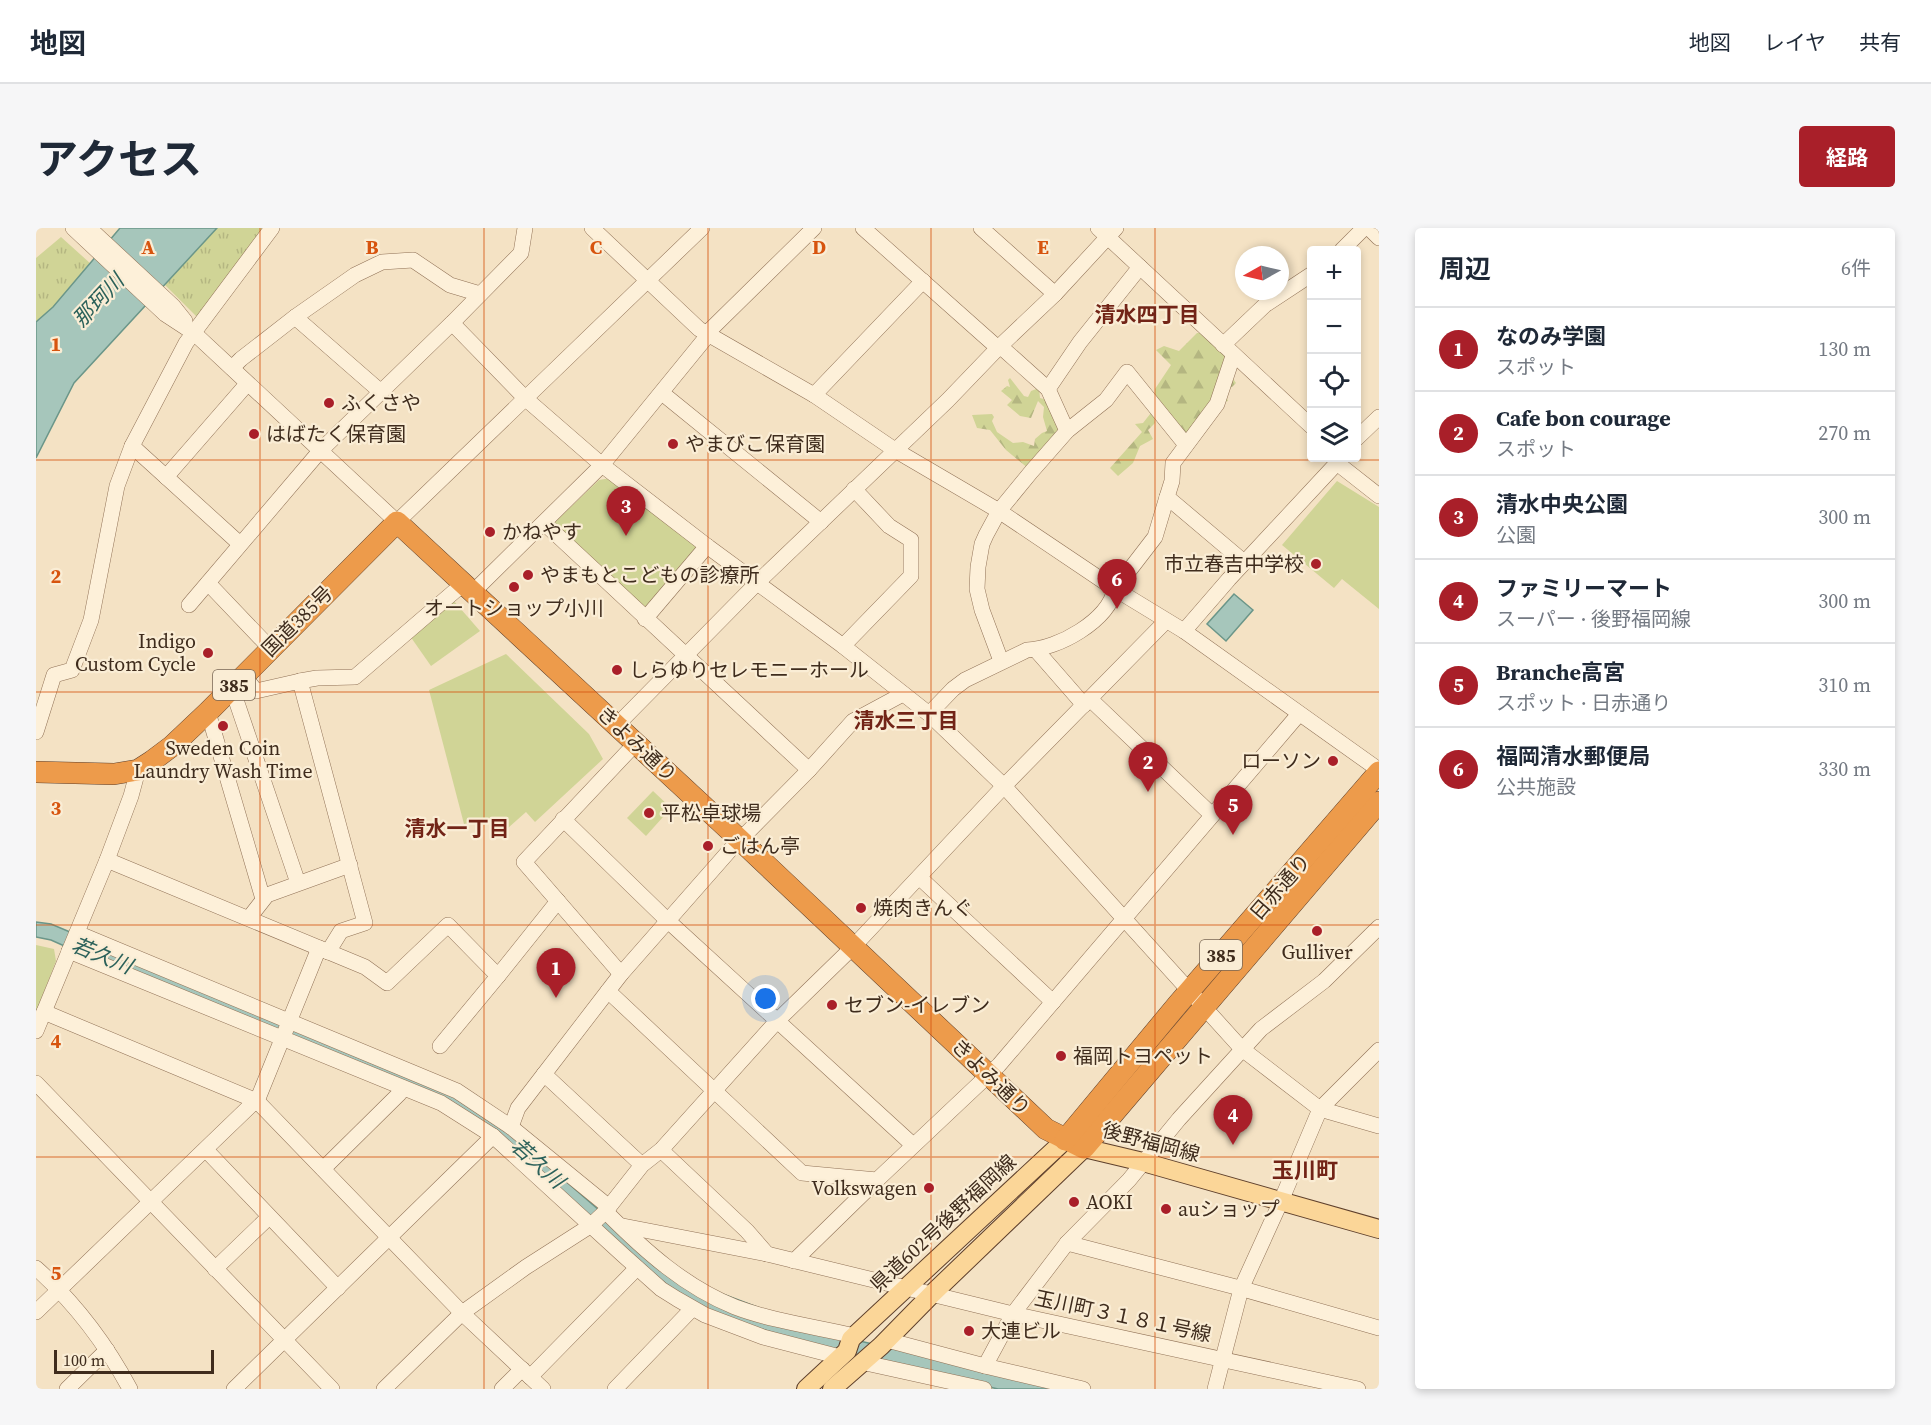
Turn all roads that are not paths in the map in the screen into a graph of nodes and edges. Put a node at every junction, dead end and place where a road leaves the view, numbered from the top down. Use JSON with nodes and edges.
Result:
{"nodes":[{"id":1,"x":73,"y":228,"type":"edge"},
{"id":2,"x":89,"y":228,"type":"edge"},
{"id":3,"x":272,"y":228,"type":"edge"},
{"id":4,"x":525,"y":228,"type":"edge"},
{"id":5,"x":592,"y":228,"type":"edge"},
{"id":6,"x":702,"y":228,"type":"edge"},
{"id":7,"x":814,"y":228,"type":"edge"},
{"id":8,"x":863,"y":228,"type":"edge"},
{"id":9,"x":981,"y":228,"type":"edge"},
{"id":10,"x":1366,"y":228,"type":"edge"},
{"id":11,"x":1107,"y":231,"type":"edge"},
{"id":12,"x":1379,"y":238,"type":"edge"},
{"id":13,"x":1346,"y":246,"type":"edge"},
{"id":14,"x":1140,"y":267,"type":"junction"},
{"id":15,"x":1307,"y":277,"type":"edge"},
{"id":16,"x":923,"y":281,"type":"junction"},
{"id":17,"x":647,"y":282,"type":"junction"},
{"id":18,"x":480,"y":294,"type":"junction"},
{"id":19,"x":1054,"y":294,"type":"junction"},
{"id":20,"x":169,"y":310,"type":"junction"},
{"id":21,"x":295,"y":316,"type":"junction"},
{"id":22,"x":452,"y":323,"type":"junction"},
{"id":23,"x":194,"y":333,"type":"junction"},
{"id":24,"x":707,"y":335,"type":"junction"},
{"id":25,"x":999,"y":347,"type":"junction"},
{"id":26,"x":1228,"y":350,"type":"junction"},
{"id":27,"x":232,"y":368,"type":"junction"},
{"id":28,"x":247,"y":384,"type":"junction"},
{"id":29,"x":1048,"y":389,"type":"junction"},
{"id":30,"x":381,"y":392,"type":"junction"},
{"id":31,"x":662,"y":393,"type":"junction"},
{"id":32,"x":814,"y":394,"type":"junction"},
{"id":33,"x":526,"y":399,"type":"junction"},
{"id":34,"x":1379,"y":417,"type":"edge"},
{"id":35,"x":1307,"y":423,"type":"edge"},
{"id":36,"x":1067,"y":431,"type":"junction"},
{"id":37,"x":1361,"y":434,"type":"edge"},
{"id":38,"x":1186,"y":445,"type":"junction"},
{"id":39,"x":132,"y":446,"type":"junction"},
{"id":40,"x":895,"y":450,"type":"junction"},
{"id":41,"x":320,"y":451,"type":"junction"},
{"id":42,"x":1336,"y":462,"type":"edge"},
{"id":43,"x":1340,"y":462,"type":"edge"},
{"id":44,"x":602,"y":465,"type":"junction"},
{"id":45,"x":165,"y":477,"type":"junction"},
{"id":46,"x":854,"y":489,"type":"junction"},
{"id":47,"x":1379,"y":496,"type":"edge"},
{"id":48,"x":1167,"y":497,"type":"junction"},
{"id":49,"x":999,"y":511,"type":"junction"},
{"id":50,"x":397,"y":522,"type":"junction"},
{"id":51,"x":821,"y":522,"type":"junction"},
{"id":52,"x":544,"y":523,"type":"junction"},
{"id":53,"x":240,"y":544,"type":"junction"},
{"id":54,"x":707,"y":546,"type":"junction"},
{"id":55,"x":1244,"y":562,"type":"junction"},
{"id":56,"x":758,"y":582,"type":"junction"},
{"id":57,"x":208,"y":583,"type":"junction"},
{"id":58,"x":468,"y":588,"type":"junction"},
{"id":59,"x":1115,"y":589,"type":"junction"},
{"id":60,"x":189,"y":605,"type":"dead end"},
{"id":61,"x":645,"y":619,"type":"junction"},
{"id":62,"x":1166,"y":621,"type":"junction"},
{"id":63,"x":1184,"y":631,"type":"junction"},
{"id":64,"x":843,"y":646,"type":"junction"},
{"id":65,"x":270,"y":648,"type":"junction"},
{"id":66,"x":1036,"y":650,"type":"junction"},
{"id":67,"x":685,"y":655,"type":"junction"},
{"id":68,"x":1001,"y":661,"type":"junction"},
{"id":69,"x":300,"y":681,"type":"junction"},
{"id":70,"x":236,"y":683,"type":"junction"},
{"id":71,"x":903,"y":694,"type":"junction"},
{"id":72,"x":1087,"y":702,"type":"junction"},
{"id":73,"x":208,"y":712,"type":"junction"},
{"id":74,"x":928,"y":714,"type":"junction"},
{"id":75,"x":1299,"y":714,"type":"junction"},
{"id":76,"x":616,"y":726,"type":"junction"},
{"id":77,"x":36,"y":732,"type":"edge"},
{"id":78,"x":636,"y":743,"type":"junction"},
{"id":79,"x":138,"y":770,"type":"junction"},
{"id":80,"x":808,"y":770,"type":"junction"},
{"id":81,"x":1379,"y":771,"type":"edge"},
{"id":82,"x":36,"y":772,"type":"edge"},
{"id":83,"x":1004,"y":786,"type":"junction"},
{"id":84,"x":1379,"y":802,"type":"edge"},
{"id":85,"x":1212,"y":815,"type":"junction"},
{"id":86,"x":563,"y":819,"type":"junction"},
{"id":87,"x":740,"y":840,"type":"junction"},
{"id":88,"x":107,"y":860,"type":"junction"},
{"id":89,"x":350,"y":865,"type":"junction"},
{"id":90,"x":919,"y":877,"type":"junction"},
{"id":91,"x":298,"y":883,"type":"junction"},
{"id":92,"x":263,"y":899,"type":"junction"},
{"id":93,"x":558,"y":901,"type":"junction"},
{"id":94,"x":249,"y":918,"type":"junction"},
{"id":95,"x":667,"y":920,"type":"junction"},
{"id":96,"x":1124,"y":920,"type":"junction"},
{"id":97,"x":1379,"y":927,"type":"edge"},
{"id":98,"x":73,"y":942,"type":"junction"},
{"id":99,"x":853,"y":947,"type":"junction"},
{"id":100,"x":324,"y":950,"type":"junction"},
{"id":101,"x":621,"y":974,"type":"junction"},
{"id":102,"x":498,"y":976,"type":"junction"},
{"id":103,"x":608,"y":991,"type":"junction"},
{"id":104,"x":1189,"y":991,"type":"junction"},
{"id":105,"x":1053,"y":1002,"type":"junction"},
{"id":106,"x":1204,"y":1007,"type":"junction"},
{"id":107,"x":44,"y":1012,"type":"junction"},
{"id":108,"x":290,"y":1020,"type":"junction"},
{"id":109,"x":777,"y":1021,"type":"junction"},
{"id":110,"x":36,"y":1031,"type":"edge"},
{"id":111,"x":282,"y":1040,"type":"junction"},
{"id":112,"x":440,"y":1046,"type":"dead end"},
{"id":113,"x":1242,"y":1049,"type":"junction"},
{"id":114,"x":1379,"y":1050,"type":"edge"},
{"id":115,"x":544,"y":1074,"type":"junction"},
{"id":116,"x":988,"y":1074,"type":"junction"},
{"id":117,"x":36,"y":1083,"type":"edge"},
{"id":118,"x":403,"y":1088,"type":"junction"},
{"id":119,"x":713,"y":1091,"type":"junction"},
{"id":120,"x":257,"y":1101,"type":"junction"},
{"id":121,"x":1320,"y":1109,"type":"junction"},
{"id":122,"x":511,"y":1126,"type":"junction"},
{"id":123,"x":1379,"y":1126,"type":"edge"},
{"id":124,"x":493,"y":1136,"type":"junction"},
{"id":125,"x":1074,"y":1144,"type":"junction"},
{"id":126,"x":913,"y":1145,"type":"junction"},
{"id":127,"x":206,"y":1150,"type":"junction"},
{"id":128,"x":661,"y":1150,"type":"junction"},
{"id":129,"x":1143,"y":1162,"type":"junction"},
{"id":130,"x":642,"y":1165,"type":"junction"},
{"id":131,"x":323,"y":1169,"type":"junction"},
{"id":132,"x":877,"y":1180,"type":"junction"},
{"id":133,"x":152,"y":1201,"type":"junction"},
{"id":134,"x":1281,"y":1201,"type":"junction"},
{"id":135,"x":607,"y":1209,"type":"junction"},
{"id":136,"x":269,"y":1217,"type":"junction"},
{"id":137,"x":618,"y":1225,"type":"junction"},
{"id":138,"x":592,"y":1226,"type":"junction"},
{"id":139,"x":1379,"y":1229,"type":"edge"},
{"id":140,"x":390,"y":1238,"type":"junction"},
{"id":141,"x":1067,"y":1243,"type":"junction"},
{"id":142,"x":767,"y":1254,"type":"junction"},
{"id":143,"x":794,"y":1261,"type":"junction"},
{"id":144,"x":36,"y":1268,"type":"edge"},
{"id":145,"x":637,"y":1268,"type":"junction"},
{"id":146,"x":215,"y":1269,"type":"junction"},
{"id":147,"x":908,"y":1287,"type":"junction"},
{"id":148,"x":338,"y":1288,"type":"junction"},
{"id":149,"x":60,"y":1289,"type":"junction"},
{"id":150,"x":1241,"y":1289,"type":"junction"},
{"id":151,"x":933,"y":1293,"type":"junction"},
{"id":152,"x":692,"y":1309,"type":"junction"},
{"id":153,"x":36,"y":1312,"type":"edge"},
{"id":154,"x":462,"y":1313,"type":"junction"},
{"id":155,"x":1013,"y":1314,"type":"junction"},
{"id":156,"x":1379,"y":1328,"type":"edge"},
{"id":157,"x":285,"y":1340,"type":"junction"},
{"id":158,"x":884,"y":1343,"type":"junction"},
{"id":159,"x":851,"y":1349,"type":"junction"},
{"id":160,"x":107,"y":1350,"type":"junction"},
{"id":161,"x":1223,"y":1359,"type":"junction"},
{"id":162,"x":985,"y":1366,"type":"junction"},
{"id":163,"x":526,"y":1373,"type":"junction"},
{"id":164,"x":839,"y":1387,"type":"edge"},
{"id":165,"x":975,"y":1388,"type":"edge"},
{"id":166,"x":67,"y":1389,"type":"edge"},
{"id":167,"x":130,"y":1389,"type":"edge"},
{"id":168,"x":234,"y":1389,"type":"edge"},
{"id":169,"x":332,"y":1389,"type":"edge"},
{"id":170,"x":384,"y":1389,"type":"edge"},
{"id":171,"x":502,"y":1389,"type":"edge"},
{"id":172,"x":543,"y":1389,"type":"edge"},
{"id":173,"x":615,"y":1389,"type":"edge"},
{"id":174,"x":806,"y":1389,"type":"edge"},
{"id":175,"x":1083,"y":1389,"type":"edge"},
{"id":176,"x":1215,"y":1389,"type":"edge"},
{"id":177,"x":1358,"y":1389,"type":"edge"}],
"edges":[{"from":1,"to":20,"type":"street"},
{"from":2,"to":20,"type":"street"},
{"from":3,"to":23,"type":"street"},
{"from":4,"to":18,"type":"street"},
{"from":5,"to":17,"type":"street"},
{"from":6,"to":17,"type":"street"},
{"from":7,"to":24,"type":"street"},
{"from":8,"to":16,"type":"street"},
{"from":9,"to":19,"type":"street"},
{"from":10,"to":12,"type":"street"},
{"from":10,"to":13,"type":"street"},
{"from":11,"to":14,"type":"street"},
{"from":11,"to":19,"type":"street"},
{"from":14,"to":26,"type":"street"},
{"from":14,"to":29,"type":"street"},
{"from":15,"to":26,"type":"street"},
{"from":16,"to":25,"type":"street"},
{"from":16,"to":32,"type":"street"},
{"from":17,"to":24,"type":"street"},
{"from":17,"to":33,"type":"street"},
{"from":18,"to":21,"type":"street"},
{"from":18,"to":22,"type":"street"},
{"from":19,"to":25,"type":"street"},
{"from":20,"to":23,"type":"street","name":"きよみ通り"},
{"from":21,"to":27,"type":"street"},
{"from":21,"to":30,"type":"street"},
{"from":22,"to":30,"type":"street"},
{"from":22,"to":33,"type":"street"},
{"from":23,"to":27,"type":"street","name":"きよみ通り"},
{"from":23,"to":39,"type":"street"},
{"from":24,"to":31,"type":"street"},
{"from":24,"to":32,"type":"street"},
{"from":25,"to":29,"type":"street"},
{"from":25,"to":40,"type":"street"},
{"from":26,"to":35,"type":"street"},
{"from":26,"to":38,"type":"street"},
{"from":27,"to":28,"type":"street","name":"きよみ通り"},
{"from":28,"to":41,"type":"street","name":"きよみ通り"},
{"from":28,"to":45,"type":"street"},
{"from":29,"to":36,"type":"street"},
{"from":30,"to":41,"type":"street"},
{"from":31,"to":44,"type":"street"},
{"from":31,"to":51,"type":"street"},
{"from":32,"to":40,"type":"street"},
{"from":33,"to":44,"type":"street"},
{"from":33,"to":50,"type":"street"},
{"from":34,"to":37,"type":"street"},
{"from":36,"to":38,"type":"street"},
{"from":36,"to":49,"type":"street"},
{"from":38,"to":48,"type":"street"},
{"from":39,"to":45,"type":"street"},
{"from":39,"to":77,"type":"street"},
{"from":40,"to":46,"type":"street"},
{"from":40,"to":49,"type":"street"},
{"from":41,"to":50,"type":"street","name":"きよみ通り"},
{"from":41,"to":53,"type":"street"},
{"from":42,"to":55,"type":"street"},
{"from":43,"to":47,"type":"street"},
{"from":44,"to":52,"type":"street"},
{"from":44,"to":54,"type":"street"},
{"from":45,"to":53,"type":"street"},
{"from":46,"to":51,"type":"street"},
{"from":46,"to":64,"type":"street"},
{"from":48,"to":55,"type":"street"},
{"from":48,"to":59,"type":"street"},
{"from":49,"to":59,"type":"street"},
{"from":49,"to":68,"type":"street"},
{"from":50,"to":58,"type":"highway","name":"きよみ通り"},
{"from":50,"to":65,"type":"highway","name":"国道385号","number":"385"},
{"from":51,"to":56,"type":"street"},
{"from":52,"to":58,"type":"street"},
{"from":52,"to":61,"type":"street"},
{"from":53,"to":57,"type":"street"},
{"from":54,"to":56,"type":"street"},
{"from":54,"to":61,"type":"street"},
{"from":55,"to":63,"type":"street"},
{"from":56,"to":64,"type":"street"},
{"from":56,"to":67,"type":"street"},
{"from":57,"to":60,"type":"street"},
{"from":57,"to":65,"type":"street"},
{"from":58,"to":69,"type":"street"},
{"from":58,"to":76,"type":"highway","name":"きよみ通り"},
{"from":59,"to":62,"type":"street"},
{"from":59,"to":66,"type":"street"},
{"from":61,"to":67,"type":"street"},
{"from":62,"to":63,"type":"street"},
{"from":62,"to":72,"type":"street"},
{"from":63,"to":75,"type":"street"},
{"from":64,"to":71,"type":"street"},
{"from":65,"to":70,"type":"highway","name":"国道385号","number":"385"},
{"from":66,"to":68,"type":"street"},
{"from":66,"to":72,"type":"street"},
{"from":67,"to":76,"type":"street"},
{"from":67,"to":80,"type":"street"},
{"from":68,"to":74,"type":"street"},
{"from":69,"to":70,"type":"street"},
{"from":69,"to":89,"type":"street"},
{"from":70,"to":73,"type":"highway","name":"国道385号","number":"385"},
{"from":70,"to":91,"type":"street"},
{"from":71,"to":74,"type":"street"},
{"from":71,"to":80,"type":"street"},
{"from":72,"to":83,"type":"street"},
{"from":72,"to":85,"type":"street"},
{"from":73,"to":79,"type":"highway","name":"国道385号","number":"385"},
{"from":73,"to":92,"type":"street"},
{"from":74,"to":83,"type":"street"},
{"from":75,"to":81,"type":"street"},
{"from":75,"to":85,"type":"street"},
{"from":76,"to":78,"type":"highway","name":"きよみ通り"},
{"from":78,"to":86,"type":"street"},
{"from":78,"to":87,"type":"highway","name":"きよみ通り"},
{"from":79,"to":82,"type":"highway","name":"国道385号","number":"385"},
{"from":79,"to":88,"type":"street"},
{"from":80,"to":87,"type":"street"},
{"from":81,"to":104,"type":"highway","name":"日赤通り","number":"385"},
{"from":83,"to":90,"type":"street"},
{"from":83,"to":96,"type":"street"},
{"from":84,"to":106,"type":"highway","name":"日赤通り","number":"385"},
{"from":85,"to":96,"type":"street"},
{"from":86,"to":93,"type":"street"},
{"from":86,"to":95,"type":"street"},
{"from":87,"to":95,"type":"street"},
{"from":87,"to":99,"type":"highway","name":"きよみ通り"},
{"from":88,"to":94,"type":"street"},
{"from":88,"to":98,"type":"street"},
{"from":89,"to":91,"type":"street"},
{"from":89,"to":100,"type":"street"},
{"from":90,"to":99,"type":"street"},
{"from":90,"to":105,"type":"street"},
{"from":91,"to":92,"type":"street"},
{"from":92,"to":94,"type":"street"},
{"from":93,"to":101,"type":"street"},
{"from":93,"to":102,"type":"street"},
{"from":94,"to":100,"type":"street"},
{"from":95,"to":101,"type":"street"},
{"from":95,"to":109,"type":"street"},
{"from":96,"to":104,"type":"street"},
{"from":96,"to":105,"type":"street"},
{"from":97,"to":113,"type":"street"},
{"from":98,"to":107,"type":"street"},
{"from":98,"to":108,"type":"street"},
{"from":98,"to":111,"type":"street"},
{"from":99,"to":109,"type":"street"},
{"from":99,"to":116,"type":"highway","name":"きよみ通り"},
{"from":100,"to":102,"type":"street"},
{"from":100,"to":108,"type":"street"},
{"from":101,"to":103,"type":"street"},
{"from":102,"to":112,"type":"street"},
{"from":103,"to":115,"type":"street"},
{"from":103,"to":119,"type":"street"},
{"from":104,"to":106,"type":"street"},
{"from":104,"to":125,"type":"highway","name":"日赤通り","number":"385"},
{"from":105,"to":116,"type":"street"},
{"from":106,"to":113,"type":"street"},
{"from":106,"to":125,"type":"highway","name":"日赤通り","number":"385"},
{"from":107,"to":110,"type":"street"},
{"from":107,"to":120,"type":"street"},
{"from":108,"to":111,"type":"street"},
{"from":108,"to":122,"type":"street"},
{"from":109,"to":119,"type":"street"},
{"from":109,"to":126,"type":"street"},
{"from":111,"to":118,"type":"street"},
{"from":111,"to":120,"type":"street"},
{"from":113,"to":121,"type":"street"},
{"from":113,"to":129,"type":"street"},
{"from":114,"to":121,"type":"street"},
{"from":115,"to":122,"type":"street"},
{"from":115,"to":130,"type":"street"},
{"from":116,"to":125,"type":"highway","name":"きよみ通り"},
{"from":116,"to":126,"type":"street"},
{"from":117,"to":133,"type":"street"},
{"from":118,"to":124,"type":"street"},
{"from":118,"to":131,"type":"street"},
{"from":119,"to":128,"type":"street"},
{"from":119,"to":132,"type":"street"},
{"from":120,"to":127,"type":"street"},
{"from":120,"to":131,"type":"street"},
{"from":121,"to":123,"type":"street"},
{"from":121,"to":134,"type":"street"},
{"from":122,"to":135,"type":"street"},
{"from":124,"to":138,"type":"street"},
{"from":124,"to":140,"type":"street"},
{"from":125,"to":129,"type":"main road","name":"後野福岡線"},
{"from":125,"to":147,"type":"main road","name":"県道602号後野福岡線"},
{"from":125,"to":151,"type":"main road"},
{"from":126,"to":132,"type":"street"},
{"from":127,"to":133,"type":"street"},
{"from":127,"to":136,"type":"street"},
{"from":128,"to":130,"type":"street"},
{"from":128,"to":142,"type":"street"},
{"from":129,"to":134,"type":"main road","name":"後野福岡線"},
{"from":129,"to":141,"type":"street"},
{"from":130,"to":135,"type":"street"},
{"from":131,"to":140,"type":"street"},
{"from":132,"to":143,"type":"street"},
{"from":133,"to":146,"type":"street"},
{"from":133,"to":149,"type":"street"},
{"from":134,"to":139,"type":"main road","name":"後野福岡線"},
{"from":134,"to":150,"type":"street"},
{"from":135,"to":137,"type":"street"},
{"from":135,"to":138,"type":"street"},
{"from":136,"to":146,"type":"street"},
{"from":136,"to":148,"type":"street"},
{"from":137,"to":138,"type":"street","name":"玉川町３１８１号線"},
{"from":137,"to":142,"type":"street","name":"玉川町３１８１号線"},
{"from":137,"to":159,"type":"street"},
{"from":138,"to":145,"type":"street"},
{"from":138,"to":154,"type":"street"},
{"from":140,"to":148,"type":"street"},
{"from":140,"to":154,"type":"street"},
{"from":141,"to":150,"type":"street"},
{"from":141,"to":155,"type":"street"},
{"from":142,"to":143,"type":"street","name":"玉川町３１８１号線"},
{"from":143,"to":147,"type":"street","name":"玉川町３１８１号線"},
{"from":144,"to":149,"type":"street"},
{"from":145,"to":152,"type":"street"},
{"from":145,"to":163,"type":"street"},
{"from":146,"to":157,"type":"street"},
{"from":147,"to":151,"type":"street","name":"玉川町３１８１号線"},
{"from":147,"to":159,"type":"main road","name":"県道602号後野福岡線"},
{"from":148,"to":157,"type":"street"},
{"from":149,"to":153,"type":"street"},
{"from":149,"to":160,"type":"street"},
{"from":150,"to":156,"type":"street"},
{"from":150,"to":161,"type":"street"},
{"from":151,"to":155,"type":"street","name":"玉川町３１８１号線"},
{"from":151,"to":158,"type":"main road"},
{"from":152,"to":159,"type":"street"},
{"from":152,"to":173,"type":"street"},
{"from":154,"to":163,"type":"street"},
{"from":154,"to":170,"type":"street"},
{"from":155,"to":161,"type":"street","name":"玉川町３１８１号線"},
{"from":155,"to":162,"type":"street"},
{"from":157,"to":168,"type":"street"},
{"from":157,"to":169,"type":"street"},
{"from":158,"to":159,"type":"main road"},
{"from":158,"to":162,"type":"street"},
{"from":159,"to":164,"type":"main road"},
{"from":159,"to":165,"type":"street"},
{"from":159,"to":174,"type":"main road"},
{"from":160,"to":166,"type":"street"},
{"from":160,"to":167,"type":"street"},
{"from":161,"to":176,"type":"street"},
{"from":161,"to":177,"type":"street","name":"玉川町３１８１号線"},
{"from":162,"to":175,"type":"street"},
{"from":163,"to":171,"type":"street"},
{"from":163,"to":172,"type":"street"}]}
